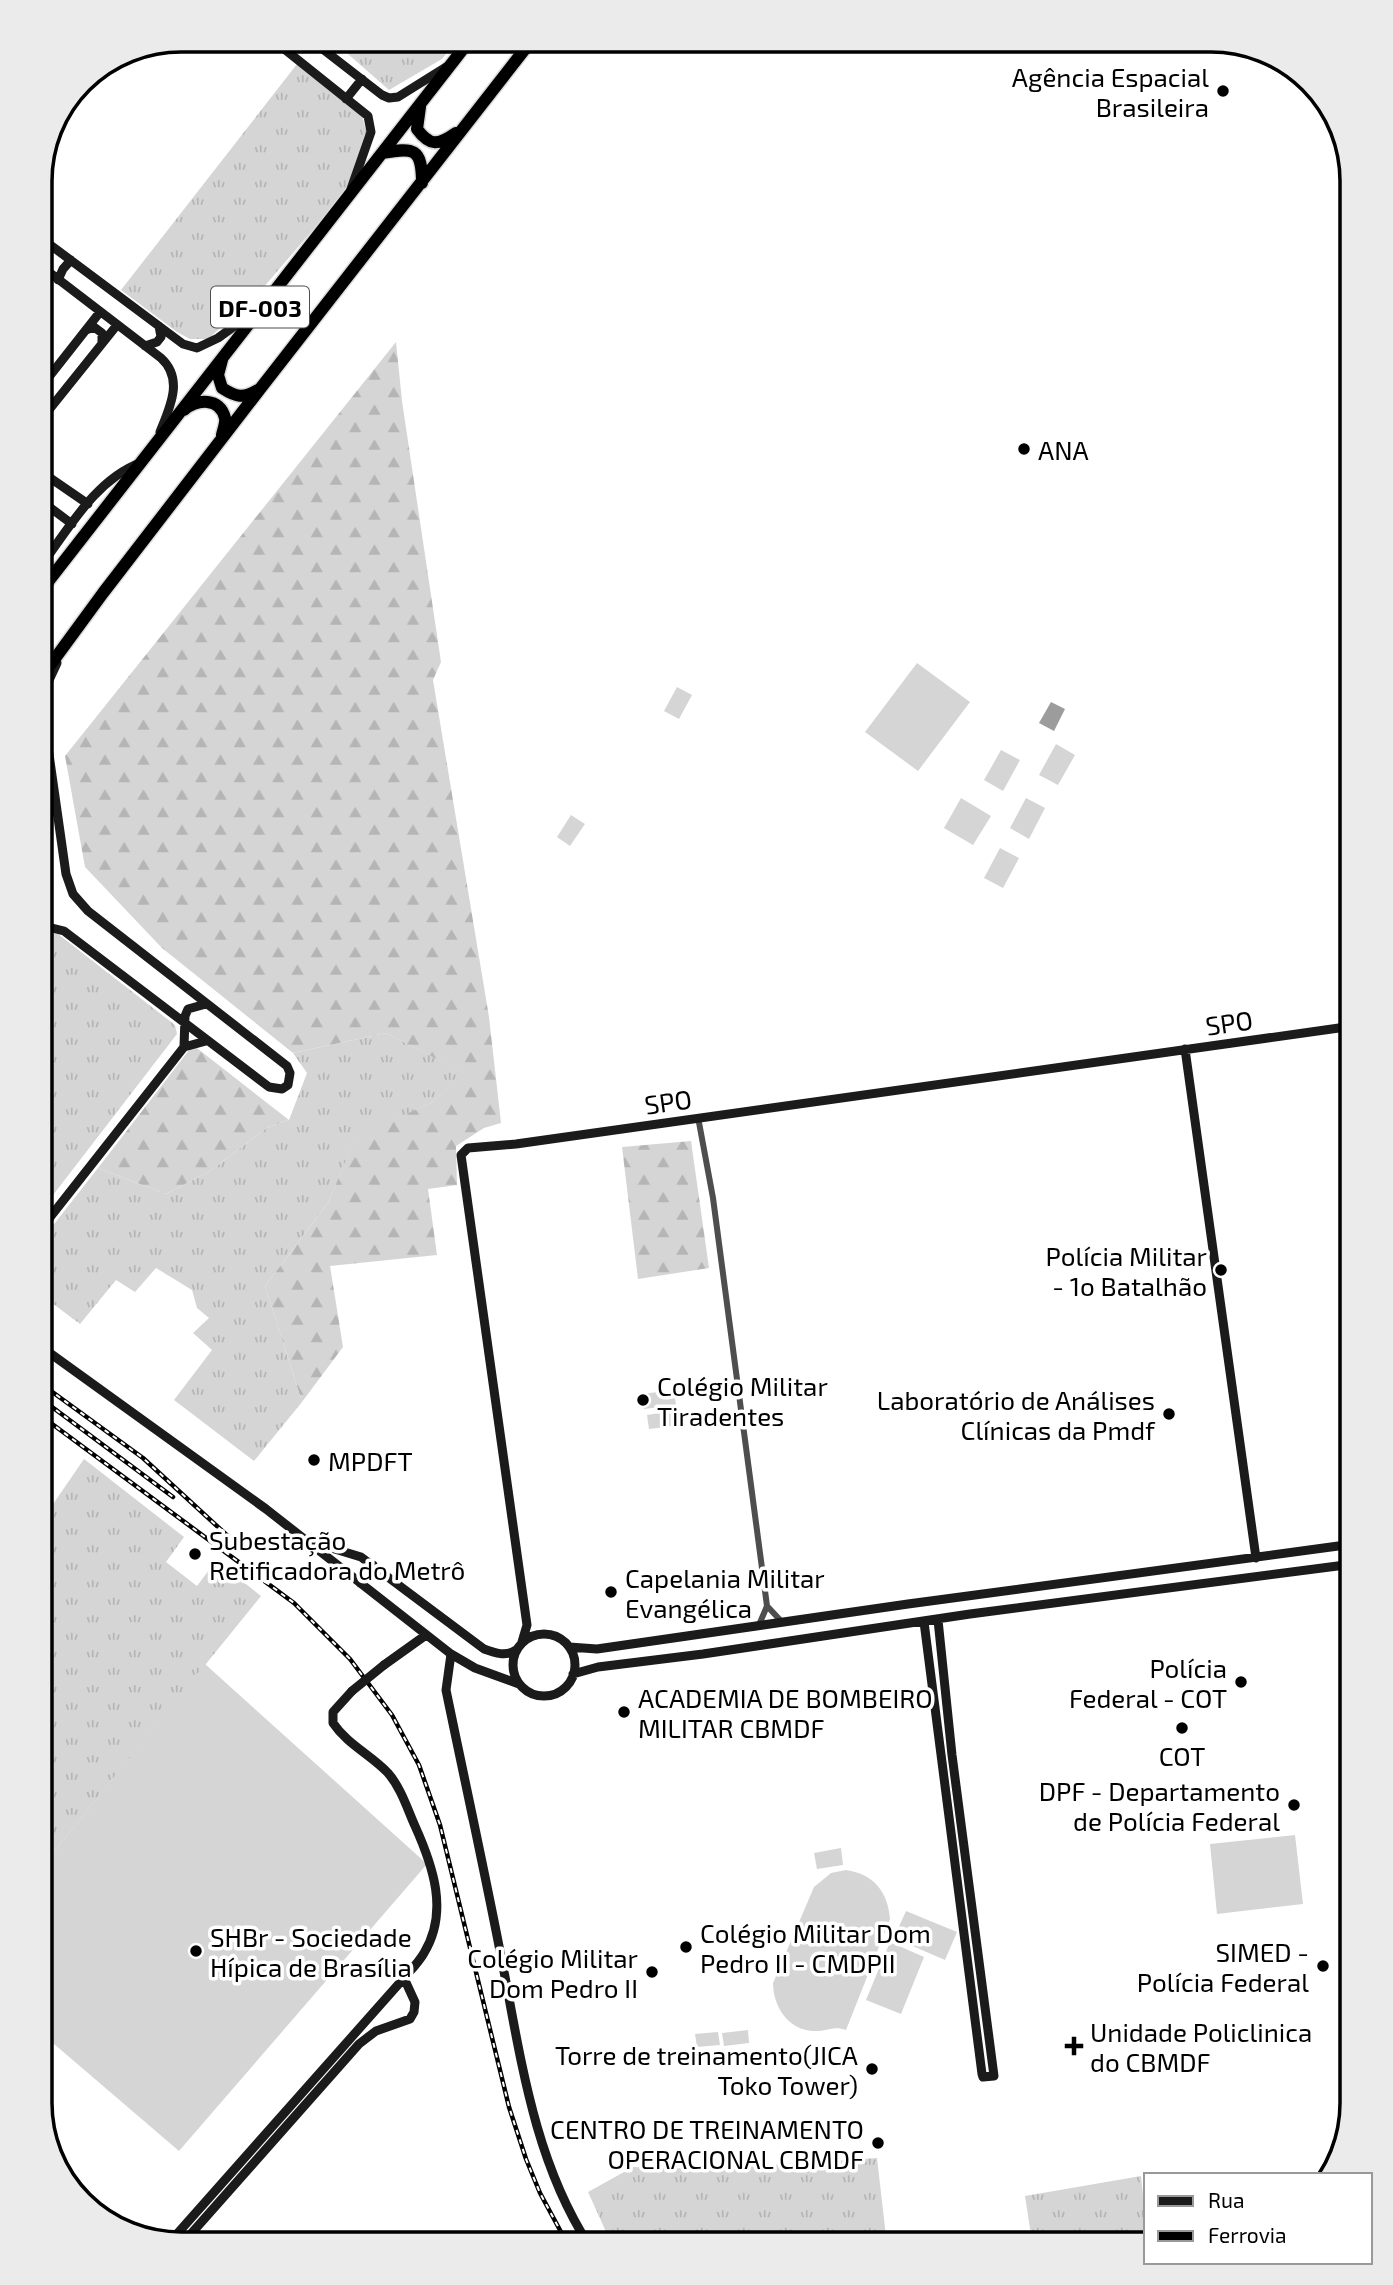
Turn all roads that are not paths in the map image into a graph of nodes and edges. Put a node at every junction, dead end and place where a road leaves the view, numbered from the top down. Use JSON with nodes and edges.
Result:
{"nodes":[{"id":1,"x":292,"y":52,"type":"edge"},
{"id":2,"x":327,"y":52,"type":"edge"},
{"id":3,"x":461,"y":52,"type":"edge"},
{"id":4,"x":523,"y":52,"type":"edge"},
{"id":5,"x":451,"y":65,"type":"junction"},
{"id":6,"x":362,"y":79,"type":"junction"},
{"id":7,"x":346,"y":99,"type":"junction"},
{"id":8,"x":421,"y":103,"type":"junction"},
{"id":9,"x":464,"y":128,"type":"junction"},
{"id":10,"x":382,"y":153,"type":"junction"},
{"id":11,"x":422,"y":183,"type":"junction"},
{"id":12,"x":349,"y":194,"type":"junction"},
{"id":13,"x":53,"y":246,"type":"edge"},
{"id":14,"x":71,"y":260,"type":"junction"},
{"id":15,"x":53,"y":275,"type":"edge"},
{"id":16,"x":58,"y":279,"type":"junction"},
{"id":17,"x":259,"y":309,"type":"junction"},
{"id":18,"x":100,"y":312,"type":"junction"},
{"id":19,"x":117,"y":325,"type":"junction"},
{"id":20,"x":159,"y":326,"type":"junction"},
{"id":21,"x":86,"y":330,"type":"junction"},
{"id":22,"x":102,"y":343,"type":"junction"},
{"id":23,"x":145,"y":346,"type":"junction"},
{"id":24,"x":223,"y":356,"type":"junction"},
{"id":25,"x":53,"y":371,"type":"edge"},
{"id":26,"x":260,"y":389,"type":"junction"},
{"id":27,"x":53,"y":405,"type":"edge"},
{"id":28,"x":178,"y":415,"type":"junction"},
{"id":29,"x":220,"y":442,"type":"junction"},
{"id":30,"x":155,"y":444,"type":"junction"},
{"id":31,"x":142,"y":462,"type":"junction"},
{"id":32,"x":53,"y":479,"type":"edge"},
{"id":33,"x":88,"y":504,"type":"junction"},
{"id":34,"x":53,"y":510,"type":"edge"},
{"id":35,"x":72,"y":524,"type":"junction"},
{"id":36,"x":53,"y":550,"type":"edge"},
{"id":37,"x":53,"y":576,"type":"edge"},
{"id":38,"x":61,"y":653,"type":"junction"},
{"id":39,"x":53,"y":663,"type":"edge"},
{"id":40,"x":53,"y":673,"type":"edge"},
{"id":41,"x":53,"y":777,"type":"edge"},
{"id":42,"x":53,"y":928,"type":"edge"},
{"id":43,"x":206,"y":1004,"type":"junction"},
{"id":44,"x":184,"y":1024,"type":"junction"},
{"id":45,"x":1340,"y":1028,"type":"edge"},
{"id":46,"x":206,"y":1041,"type":"junction"},
{"id":47,"x":184,"y":1047,"type":"junction"},
{"id":48,"x":1185,"y":1049,"type":"junction"},
{"id":49,"x":698,"y":1118,"type":"junction"},
{"id":50,"x":52,"y":1214,"type":"edge"},
{"id":51,"x":52,"y":1355,"type":"edge"},
{"id":52,"x":310,"y":1542,"type":"junction"},
{"id":53,"x":1340,"y":1546,"type":"edge"},
{"id":54,"x":1307,"y":1550,"type":"junction"},
{"id":55,"x":1256,"y":1558,"type":"junction"},
{"id":56,"x":373,"y":1565,"type":"junction"},
{"id":57,"x":1340,"y":1566,"type":"edge"},
{"id":58,"x":1311,"y":1569,"type":"junction"},
{"id":59,"x":1167,"y":1570,"type":"junction"},
{"id":60,"x":360,"y":1584,"type":"junction"},
{"id":61,"x":1168,"y":1589,"type":"junction"},
{"id":62,"x":1005,"y":1592,"type":"junction"},
{"id":63,"x":908,"y":1604,"type":"junction"},
{"id":64,"x":767,"y":1606,"type":"junction"},
{"id":65,"x":1008,"y":1610,"type":"junction"},
{"id":66,"x":938,"y":1620,"type":"junction"},
{"id":67,"x":782,"y":1622,"type":"junction"},
{"id":68,"x":924,"y":1622,"type":"junction"},
{"id":69,"x":910,"y":1624,"type":"junction"},
{"id":70,"x":527,"y":1625,"type":"junction"},
{"id":71,"x":760,"y":1625,"type":"junction"},
{"id":72,"x":537,"y":1634,"type":"junction"},
{"id":73,"x":700,"y":1634,"type":"junction"},
{"id":74,"x":426,"y":1635,"type":"junction"},
{"id":75,"x":522,"y":1642,"type":"junction"},
{"id":76,"x":569,"y":1647,"type":"junction"},
{"id":77,"x":516,"y":1650,"type":"junction"},
{"id":78,"x":451,"y":1654,"type":"junction"},
{"id":79,"x":703,"y":1654,"type":"junction"},
{"id":80,"x":943,"y":1673,"type":"junction"},
{"id":81,"x":573,"y":1674,"type":"junction"},
{"id":82,"x":931,"y":1679,"type":"junction"},
{"id":83,"x":519,"y":1684,"type":"junction"},
{"id":84,"x":953,"y":1755,"type":"junction"},
{"id":85,"x":941,"y":1756,"type":"junction"},
{"id":86,"x":965,"y":1849,"type":"junction"},
{"id":87,"x":954,"y":1852,"type":"junction"},
{"id":88,"x":972,"y":1947,"type":"junction"},
{"id":89,"x":404,"y":1978,"type":"junction"},
{"id":90,"x":391,"y":1993,"type":"junction"},
{"id":91,"x":411,"y":1993,"type":"junction"},
{"id":92,"x":380,"y":2006,"type":"junction"},
{"id":93,"x":393,"y":2025,"type":"junction"},
{"id":94,"x":980,"y":2059,"type":"junction"},
{"id":95,"x":991,"y":2059,"type":"junction"},
{"id":96,"x":179,"y":2232,"type":"edge"},
{"id":97,"x":194,"y":2232,"type":"edge"},
{"id":98,"x":580,"y":2232,"type":"edge"}],
"edges":[{"from":1,"to":7,"type":"street"},
{"from":2,"to":6,"type":"street"},
{"from":3,"to":5,"type":"highway","number":"DF-003"},
{"from":4,"to":9,"type":"highway","number":"DF-003"},
{"from":5,"to":6,"type":"street"},
{"from":5,"to":8,"type":"highway","number":"DF-003"},
{"from":6,"to":7,"type":"street"},
{"from":7,"to":12,"type":"street"},
{"from":8,"to":9,"type":"highway"},
{"from":8,"to":10,"type":"highway","number":"DF-003"},
{"from":9,"to":11,"type":"highway","number":"DF-003"},
{"from":10,"to":11,"type":"highway"},
{"from":10,"to":12,"type":"highway","number":"DF-003"},
{"from":11,"to":26,"type":"highway","number":"DF-003"},
{"from":12,"to":17,"type":"highway","number":"DF-003"},
{"from":13,"to":14,"type":"street"},
{"from":14,"to":16,"type":"street"},
{"from":14,"to":20,"type":"street"},
{"from":15,"to":16,"type":"street"},
{"from":16,"to":18,"type":"street"},
{"from":17,"to":20,"type":"street"},
{"from":17,"to":24,"type":"highway","number":"DF-003"},
{"from":18,"to":19,"type":"street"},
{"from":18,"to":21,"type":"street"},
{"from":19,"to":22,"type":"street"},
{"from":19,"to":23,"type":"street"},
{"from":20,"to":23,"type":"street"},
{"from":21,"to":22,"type":"street"},
{"from":21,"to":25,"type":"street"},
{"from":22,"to":27,"type":"street"},
{"from":23,"to":30,"type":"street"},
{"from":24,"to":26,"type":"highway"},
{"from":24,"to":28,"type":"highway","number":"DF-003"},
{"from":26,"to":29,"type":"highway","number":"DF-003"},
{"from":28,"to":29,"type":"highway"},
{"from":28,"to":30,"type":"highway","number":"DF-003"},
{"from":29,"to":38,"type":"highway","number":"DF-003"},
{"from":30,"to":31,"type":"highway","number":"DF-003"},
{"from":31,"to":33,"type":"street"},
{"from":31,"to":37,"type":"highway","number":"DF-003"},
{"from":32,"to":33,"type":"street"},
{"from":33,"to":35,"type":"street"},
{"from":34,"to":35,"type":"street"},
{"from":35,"to":36,"type":"street"},
{"from":38,"to":39,"type":"highway","number":"DF-003"},
{"from":38,"to":40,"type":"street"},
{"from":41,"to":43,"type":"street"},
{"from":42,"to":44,"type":"street"},
{"from":43,"to":44,"type":"street"},
{"from":43,"to":46,"type":"street"},
{"from":44,"to":46,"type":"street"},
{"from":44,"to":47,"type":"street"},
{"from":45,"to":48,"type":"street","name":"SPO"},
{"from":46,"to":47,"type":"street"},
{"from":47,"to":50,"type":"street"},
{"from":48,"to":49,"type":"street","name":"SPO"},
{"from":48,"to":55,"type":"street"},
{"from":49,"to":64,"type":"street"},
{"from":49,"to":70,"type":"street","name":"SPO"},
{"from":51,"to":52,"type":"street"},
{"from":52,"to":56,"type":"street"},
{"from":52,"to":60,"type":"street"},
{"from":53,"to":54,"type":"street"},
{"from":54,"to":55,"type":"street"},
{"from":54,"to":58,"type":"street"},
{"from":55,"to":59,"type":"street"},
{"from":56,"to":60,"type":"street"},
{"from":56,"to":77,"type":"street"},
{"from":57,"to":58,"type":"street"},
{"from":58,"to":61,"type":"street"},
{"from":59,"to":61,"type":"street"},
{"from":59,"to":62,"type":"street"},
{"from":60,"to":74,"type":"street"},
{"from":61,"to":65,"type":"street"},
{"from":62,"to":63,"type":"street"},
{"from":62,"to":65,"type":"street"},
{"from":63,"to":67,"type":"street"},
{"from":63,"to":69,"type":"street"},
{"from":64,"to":67,"type":"street"},
{"from":64,"to":71,"type":"street"},
{"from":65,"to":66,"type":"street"},
{"from":66,"to":68,"type":"street"},
{"from":66,"to":80,"type":"street"},
{"from":67,"to":71,"type":"street"},
{"from":68,"to":69,"type":"street"},
{"from":68,"to":82,"type":"street"},
{"from":69,"to":79,"type":"street"},
{"from":70,"to":72,"type":"street"},
{"from":70,"to":75,"type":"street","name":"SPO"},
{"from":71,"to":73,"type":"street"},
{"from":72,"to":75,"type":"street"},
{"from":72,"to":76,"type":"street"},
{"from":73,"to":76,"type":"street"},
{"from":73,"to":79,"type":"street"},
{"from":74,"to":78,"type":"street"},
{"from":74,"to":89,"type":"street","bridge":true},
{"from":75,"to":77,"type":"street"},
{"from":76,"to":81,"type":"street"},
{"from":77,"to":83,"type":"street"},
{"from":78,"to":83,"type":"street"},
{"from":78,"to":98,"type":"street"},
{"from":79,"to":81,"type":"street"},
{"from":80,"to":82,"type":"street"},
{"from":80,"to":84,"type":"street"},
{"from":81,"to":83,"type":"street"},
{"from":82,"to":85,"type":"street"},
{"from":84,"to":85,"type":"street"},
{"from":84,"to":86,"type":"street"},
{"from":85,"to":87,"type":"street"},
{"from":86,"to":87,"type":"street"},
{"from":86,"to":88,"type":"street"},
{"from":87,"to":88,"type":"street"},
{"from":88,"to":94,"type":"street"},
{"from":88,"to":95,"type":"street"},
{"from":89,"to":90,"type":"street"},
{"from":89,"to":91,"type":"street"},
{"from":90,"to":91,"type":"street"},
{"from":90,"to":92,"type":"street"},
{"from":91,"to":93,"type":"street"},
{"from":92,"to":93,"type":"street"},
{"from":92,"to":96,"type":"street"},
{"from":93,"to":97,"type":"street"},
{"from":94,"to":95,"type":"street"},
{"from":94,"to":95,"type":"street"}]}
